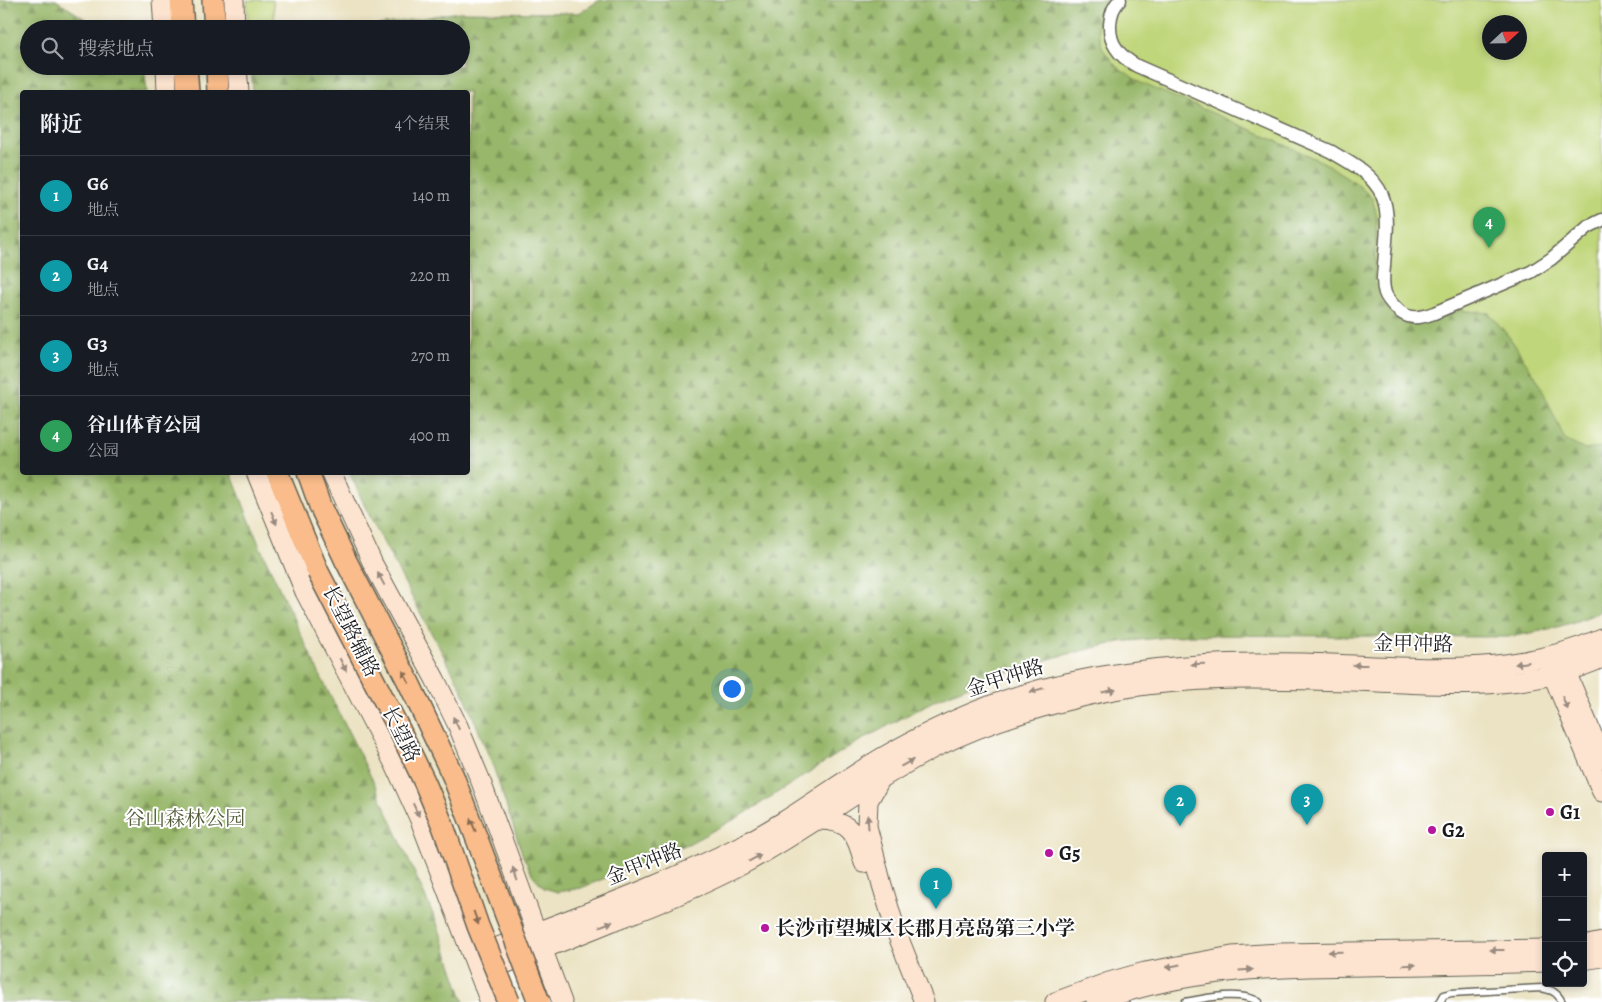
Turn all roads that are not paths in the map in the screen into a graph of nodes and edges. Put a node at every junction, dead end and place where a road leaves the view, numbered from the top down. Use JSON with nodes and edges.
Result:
{"nodes":[{"id":1,"x":162,"y":0,"type":"edge"},
{"id":2,"x":182,"y":0,"type":"edge"},
{"id":3,"x":214,"y":0,"type":"edge"},
{"id":4,"x":234,"y":0,"type":"edge"},
{"id":5,"x":1120,"y":0,"type":"edge"},
{"id":6,"x":163,"y":20,"type":"edge"},
{"id":7,"x":183,"y":20,"type":"edge"},
{"id":8,"x":215,"y":20,"type":"edge"},
{"id":9,"x":235,"y":20,"type":"edge"},
{"id":10,"x":166,"y":75,"type":"edge"},
{"id":11,"x":187,"y":75,"type":"edge"},
{"id":12,"x":217,"y":75,"type":"edge"},
{"id":13,"x":238,"y":75,"type":"edge"},
{"id":14,"x":167,"y":90,"type":"edge"},
{"id":15,"x":188,"y":90,"type":"edge"},
{"id":16,"x":218,"y":90,"type":"edge"},
{"id":17,"x":240,"y":90,"type":"edge"},
{"id":18,"x":1602,"y":220,"type":"edge"},
{"id":19,"x":257,"y":475,"type":"edge"},
{"id":20,"x":278,"y":475,"type":"edge"},
{"id":21,"x":332,"y":475,"type":"edge"},
{"id":22,"x":310,"y":477,"type":"edge"},
{"id":23,"x":1602,"y":638,"type":"edge"},
{"id":24,"x":1552,"y":656,"type":"junction"},
{"id":25,"x":1602,"y":658,"type":"edge"},
{"id":26,"x":1560,"y":674,"type":"junction"},
{"id":27,"x":1602,"y":758,"type":"edge"},
{"id":28,"x":881,"y":778,"type":"junction"},
{"id":29,"x":1602,"y":792,"type":"edge"},
{"id":30,"x":819,"y":820,"type":"junction"},
{"id":31,"x":524,"y":898,"type":"junction"},
{"id":32,"x":581,"y":924,"type":"junction"},
{"id":33,"x":539,"y":940,"type":"junction"},
{"id":34,"x":1602,"y":942,"type":"edge"},
{"id":35,"x":1587,"y":945,"type":"edge"},
{"id":36,"x":1542,"y":949,"type":"edge"},
{"id":37,"x":1602,"y":957,"type":"edge"},
{"id":38,"x":1587,"y":959,"type":"edge"},
{"id":39,"x":1542,"y":962,"type":"edge"},
{"id":40,"x":476,"y":965,"type":"junction"},
{"id":41,"x":559,"y":994,"type":"edge"},
{"id":42,"x":490,"y":1002,"type":"edge"},
{"id":43,"x":509,"y":1002,"type":"edge"},
{"id":44,"x":539,"y":1002,"type":"edge"},
{"id":45,"x":911,"y":1002,"type":"edge"},
{"id":46,"x":924,"y":1002,"type":"edge"},
{"id":47,"x":1055,"y":1002,"type":"edge"},
{"id":48,"x":1096,"y":1002,"type":"edge"},
{"id":49,"x":1185,"y":1002,"type":"edge"},
{"id":50,"x":1258,"y":1002,"type":"edge"},
{"id":51,"x":1440,"y":1002,"type":"edge"},
{"id":52,"x":1562,"y":1002,"type":"edge"}],
"edges":[{"from":1,"to":6,"type":"street"},
{"from":2,"to":7,"type":"main road"},
{"from":3,"to":8,"type":"main road"},
{"from":4,"to":9,"type":"street"},
{"from":5,"to":18,"type":"street"},
{"from":10,"to":14,"type":"street"},
{"from":11,"to":15,"type":"main road"},
{"from":12,"to":16,"type":"main road"},
{"from":13,"to":17,"type":"street"},
{"from":19,"to":40,"type":"street","name":"长望路辅路","one_way":true},
{"from":20,"to":43,"type":"main road","name":"长望路","one_way":true,"bridge":true},
{"from":31,"to":21,"type":"street","one_way":true},
{"from":44,"to":22,"type":"main road","name":"长望路","one_way":true,"bridge":true},
{"from":23,"to":24,"type":"street","name":"金甲冲路"},
{"from":24,"to":26,"type":"street"},
{"from":24,"to":32,"type":"street","name":"金甲冲路","one_way":true},
{"from":25,"to":26,"type":"street","name":"金甲冲路"},
{"from":26,"to":27,"type":"street"},
{"from":28,"to":26,"type":"street","name":"金甲冲路","one_way":true},
{"from":26,"to":29,"type":"street","one_way":true},
{"from":28,"to":30,"type":"street","name":"金甲冲路"},
{"from":46,"to":28,"type":"street","one_way":true},
{"from":32,"to":30,"type":"street","name":"金甲冲路","one_way":true},
{"from":30,"to":45,"type":"street"},
{"from":31,"to":32,"type":"street"},
{"from":31,"to":33,"type":"street"},
{"from":32,"to":33,"type":"street","name":"金甲冲路"},
{"from":32,"to":41,"type":"street"},
{"from":33,"to":40,"type":"street","name":"金甲冲路"},
{"from":33,"to":41,"type":"street"},
{"from":34,"to":35,"type":"street"},
{"from":36,"to":47,"type":"street","one_way":true},
{"from":37,"to":38,"type":"street"},
{"from":48,"to":39,"type":"street","one_way":true},
{"from":40,"to":42,"type":"street","name":"长望路辅路"},
{"from":49,"to":50,"type":"lane"},
{"from":51,"to":52,"type":"lane"}]}
